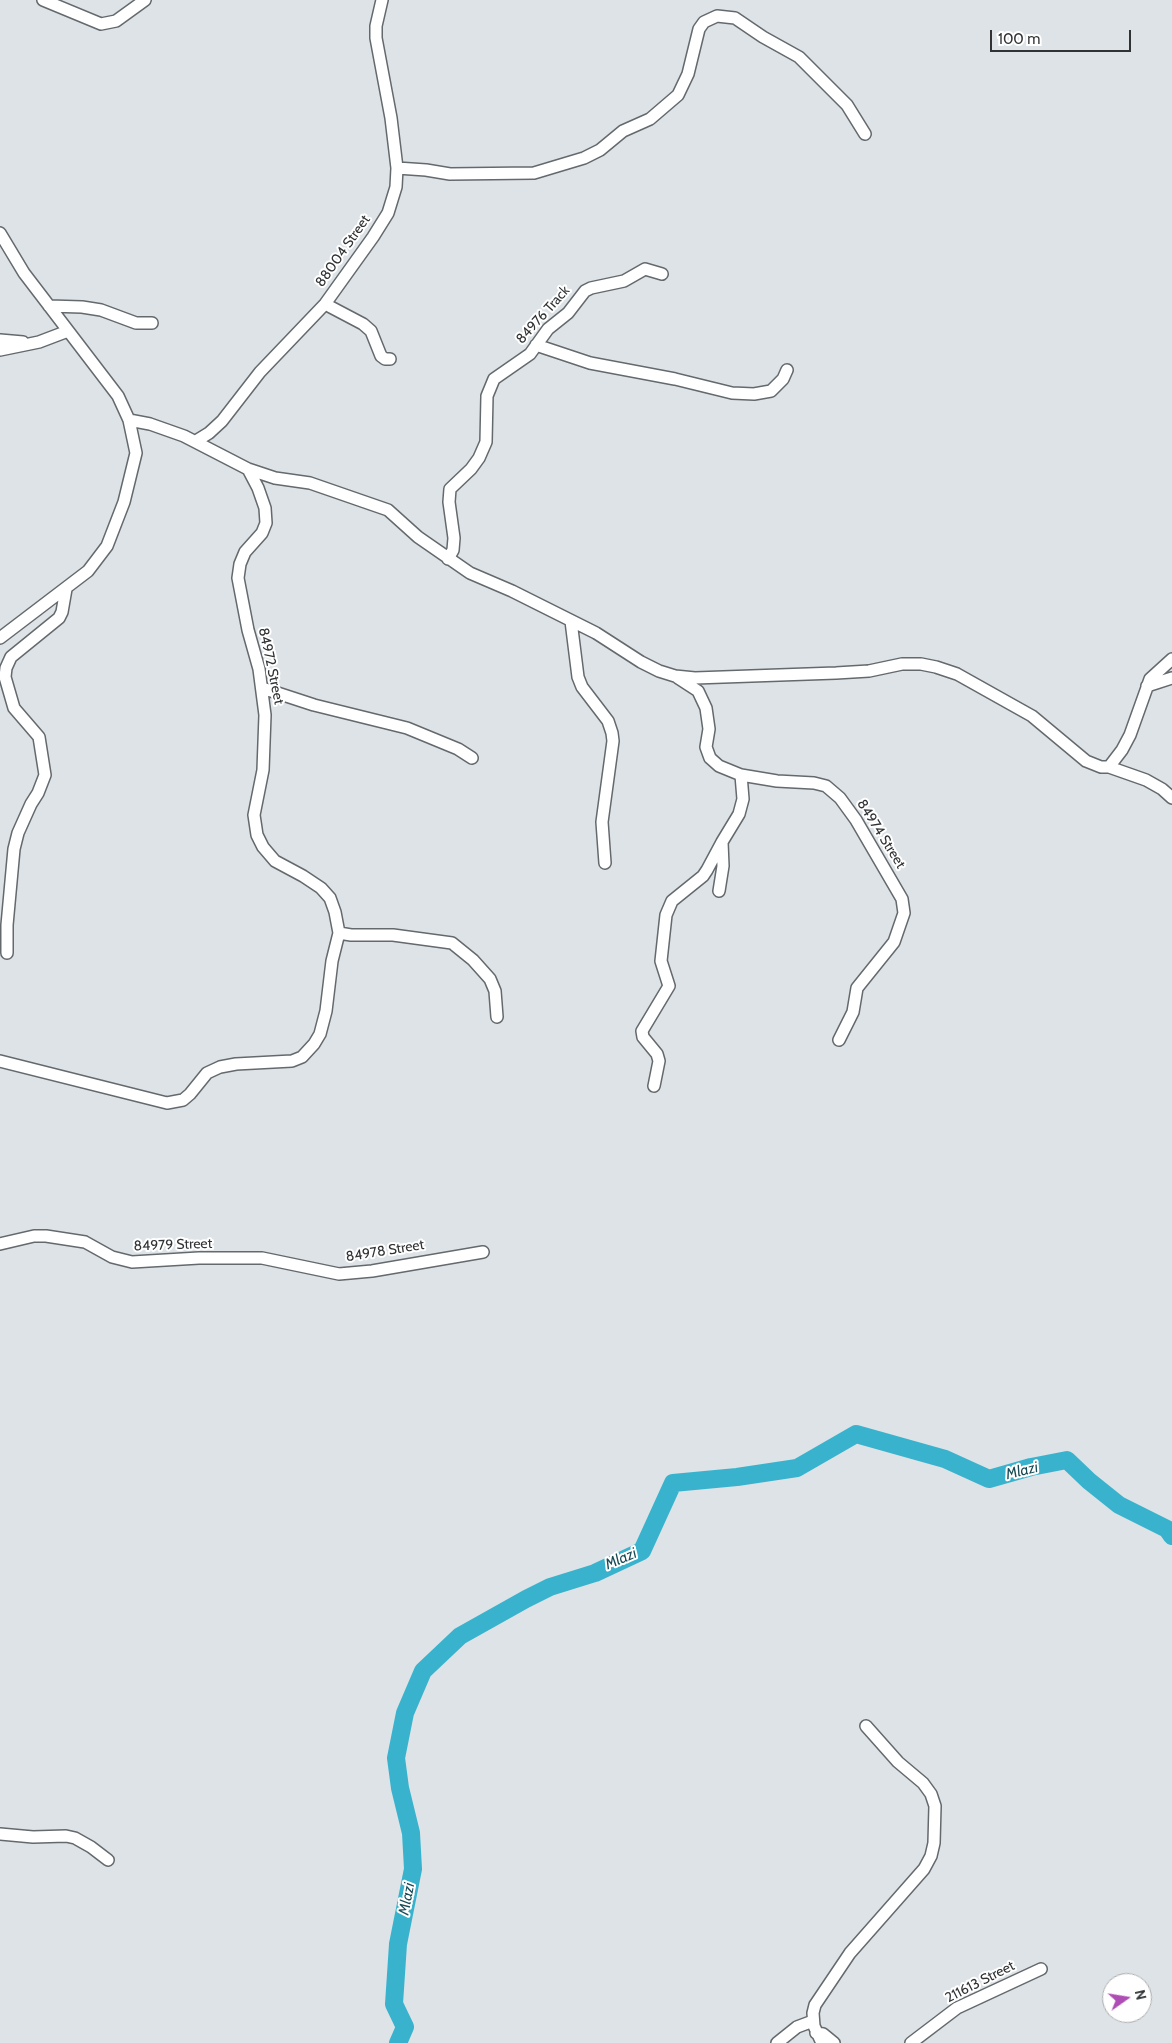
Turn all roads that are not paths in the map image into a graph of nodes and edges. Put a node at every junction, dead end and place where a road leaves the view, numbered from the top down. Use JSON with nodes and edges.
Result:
{"nodes":[{"id":1,"x":42,"y":0,"type":"edge"},
{"id":2,"x":145,"y":0,"type":"edge"},
{"id":3,"x":382,"y":0,"type":"edge"},
{"id":4,"x":865,"y":134,"type":"dead end"},
{"id":5,"x":397,"y":168,"type":"junction"},
{"id":6,"x":0,"y":233,"type":"edge"},
{"id":7,"x":662,"y":274,"type":"dead end"},
{"id":8,"x":325,"y":304,"type":"junction"},
{"id":9,"x":49,"y":306,"type":"junction"},
{"id":10,"x":152,"y":323,"type":"dead end"},
{"id":11,"x":68,"y":331,"type":"junction"},
{"id":12,"x":0,"y":340,"type":"edge"},
{"id":13,"x":40,"y":342,"type":"junction"},
{"id":14,"x":536,"y":345,"type":"junction"},
{"id":15,"x":0,"y":350,"type":"edge"},
{"id":16,"x":390,"y":359,"type":"dead end"},
{"id":17,"x":786,"y":370,"type":"dead end"},
{"id":18,"x":130,"y":420,"type":"junction"},
{"id":19,"x":196,"y":441,"type":"junction"},
{"id":20,"x":248,"y":469,"type":"junction"},
{"id":21,"x":448,"y":559,"type":"junction"},
{"id":22,"x":66,"y":589,"type":"junction"},
{"id":23,"x":571,"y":621,"type":"junction"},
{"id":24,"x":0,"y":638,"type":"edge"},
{"id":25,"x":1172,"y":660,"type":"edge"},
{"id":26,"x":675,"y":676,"type":"junction"},
{"id":27,"x":1172,"y":678,"type":"edge"},
{"id":28,"x":1147,"y":686,"type":"junction"},
{"id":29,"x":262,"y":688,"type":"junction"},
{"id":30,"x":472,"y":758,"type":"dead end"},
{"id":31,"x":1109,"y":767,"type":"junction"},
{"id":32,"x":741,"y":775,"type":"junction"},
{"id":33,"x":1172,"y":798,"type":"edge"},
{"id":34,"x":722,"y":842,"type":"junction"},
{"id":35,"x":605,"y":863,"type":"dead end"},
{"id":36,"x":719,"y":892,"type":"dead end"},
{"id":37,"x":339,"y":933,"type":"junction"},
{"id":38,"x":7,"y":953,"type":"dead end"},
{"id":39,"x":497,"y":1017,"type":"dead end"},
{"id":40,"x":838,"y":1040,"type":"dead end"},
{"id":41,"x":0,"y":1061,"type":"edge"},
{"id":42,"x":654,"y":1086,"type":"dead end"},
{"id":43,"x":0,"y":1244,"type":"edge"},
{"id":44,"x":483,"y":1252,"type":"dead end"},
{"id":45,"x":293,"y":1265,"type":"joint"},
{"id":46,"x":866,"y":1726,"type":"dead end"},
{"id":47,"x":0,"y":1834,"type":"edge"},
{"id":48,"x":108,"y":1860,"type":"dead end"},
{"id":49,"x":1041,"y":1969,"type":"dead end"},
{"id":50,"x":813,"y":2021,"type":"junction"},
{"id":51,"x":819,"y":2038,"type":"edge"},
{"id":52,"x":777,"y":2043,"type":"edge"},
{"id":53,"x":834,"y":2043,"type":"edge"},
{"id":54,"x":911,"y":2043,"type":"edge"}],
"edges":[{"from":1,"to":2,"type":"street"},
{"from":3,"to":5,"type":"street","name":"88004 Street"},
{"from":4,"to":5,"type":"street"},
{"from":5,"to":8,"type":"street","name":"88004 Street"},
{"from":6,"to":9,"type":"street"},
{"from":7,"to":14,"type":"street","name":"84976 Track"},
{"from":8,"to":16,"type":"street"},
{"from":8,"to":19,"type":"street","name":"88004 Street"},
{"from":9,"to":10,"type":"street"},
{"from":9,"to":11,"type":"street"},
{"from":11,"to":13,"type":"street"},
{"from":11,"to":18,"type":"street"},
{"from":12,"to":13,"type":"street"},
{"from":13,"to":15,"type":"street"},
{"from":14,"to":17,"type":"street"},
{"from":14,"to":21,"type":"street","name":"84976 Track"},
{"from":18,"to":19,"type":"street"},
{"from":18,"to":22,"type":"street"},
{"from":19,"to":20,"type":"street"},
{"from":20,"to":21,"type":"street"},
{"from":20,"to":29,"type":"street","name":"84972 Street"},
{"from":21,"to":23,"type":"street"},
{"from":22,"to":24,"type":"street"},
{"from":22,"to":38,"type":"street"},
{"from":23,"to":26,"type":"street"},
{"from":23,"to":35,"type":"street"},
{"from":25,"to":28,"type":"street"},
{"from":26,"to":31,"type":"street"},
{"from":26,"to":32,"type":"street","name":"84974 Street"},
{"from":27,"to":28,"type":"street"},
{"from":28,"to":31,"type":"street"},
{"from":29,"to":30,"type":"street"},
{"from":29,"to":37,"type":"street","name":"84972 Street"},
{"from":31,"to":33,"type":"street"},
{"from":32,"to":34,"type":"street"},
{"from":32,"to":40,"type":"street","name":"84974 Street"},
{"from":34,"to":36,"type":"street"},
{"from":34,"to":42,"type":"street"},
{"from":37,"to":39,"type":"street"},
{"from":37,"to":41,"type":"street"},
{"from":43,"to":45,"type":"street","name":"84979 Street"},
{"from":44,"to":45,"type":"street","name":"84978 Street"},
{"from":46,"to":50,"type":"street"},
{"from":47,"to":48,"type":"street"},
{"from":49,"to":54,"type":"street","name":"211613 Street"},
{"from":50,"to":51,"type":"street"},
{"from":50,"to":52,"type":"street"},
{"from":51,"to":53,"type":"street"}]}
